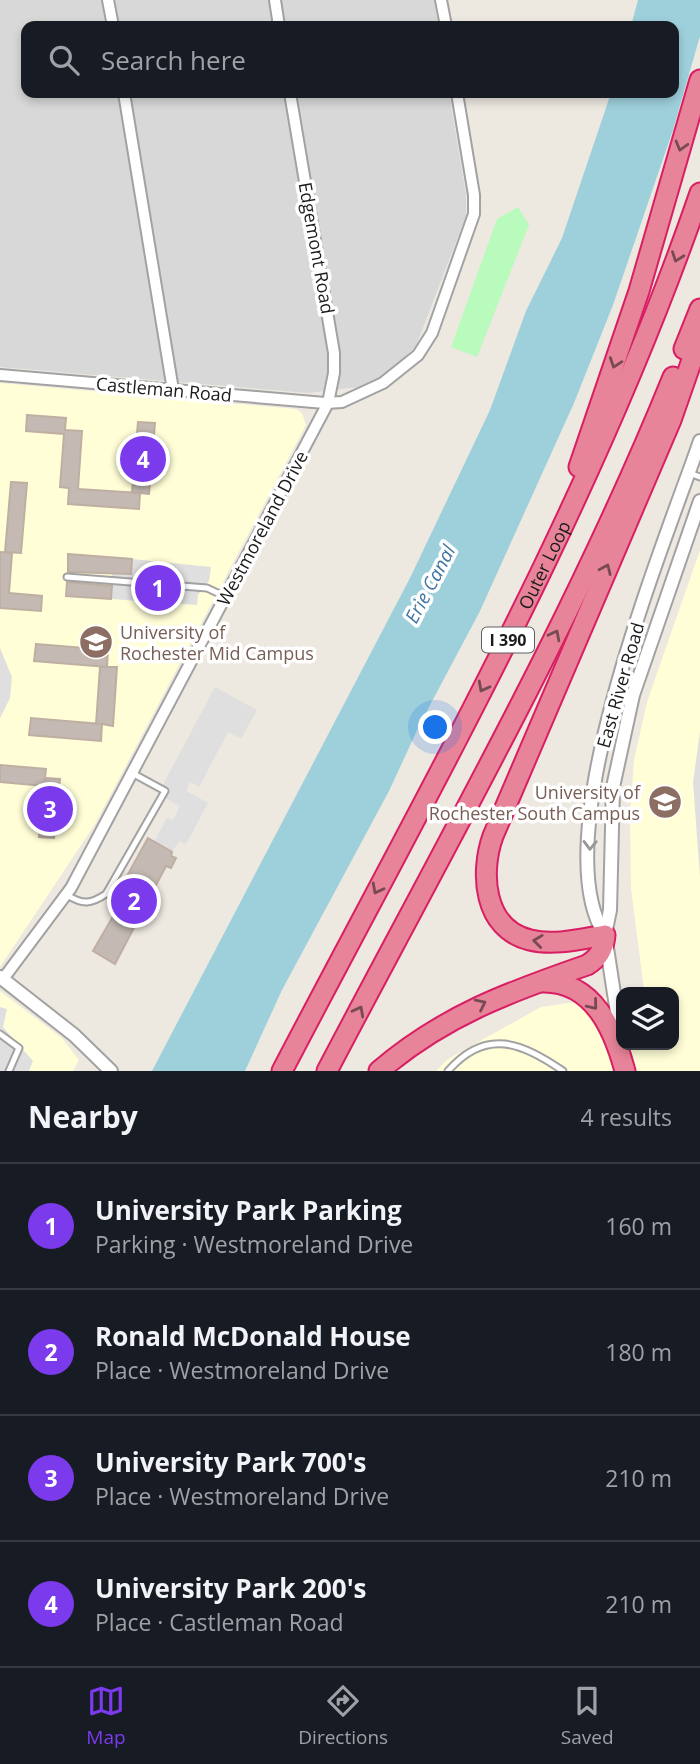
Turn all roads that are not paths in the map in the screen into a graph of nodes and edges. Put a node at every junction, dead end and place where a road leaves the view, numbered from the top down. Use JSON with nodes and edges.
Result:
{"nodes":[{"id":1,"x":108,"y":0,"type":"edge"},
{"id":2,"x":275,"y":0,"type":"edge"},
{"id":3,"x":441,"y":0,"type":"edge"},
{"id":4,"x":112,"y":21,"type":"edge"},
{"id":5,"x":278,"y":21,"type":"edge"},
{"id":6,"x":445,"y":21,"type":"edge"},
{"id":7,"x":700,"y":80,"type":"edge"},
{"id":8,"x":125,"y":98,"type":"edge"},
{"id":9,"x":291,"y":98,"type":"edge"},
{"id":10,"x":458,"y":98,"type":"edge"},
{"id":11,"x":700,"y":193,"type":"edge"},
{"id":12,"x":700,"y":309,"type":"edge"},
{"id":13,"x":700,"y":337,"type":"edge"},
{"id":14,"x":0,"y":375,"type":"edge"},
{"id":15,"x":173,"y":390,"type":"junction"},
{"id":16,"x":328,"y":403,"type":"junction"},
{"id":17,"x":700,"y":441,"type":"edge"},
{"id":18,"x":694,"y":475,"type":"edge"},
{"id":19,"x":700,"y":501,"type":"edge"},
{"id":20,"x":544,"y":567,"type":"junction"},
{"id":21,"x":67,"y":577,"type":"dead end"},
{"id":22,"x":226,"y":597,"type":"junction"},
{"id":23,"x":132,"y":773,"type":"junction"},
{"id":24,"x":66,"y":895,"type":"junction"},
{"id":25,"x":605,"y":935,"type":"junction"},
{"id":26,"x":1,"y":981,"type":"edge"},
{"id":27,"x":533,"y":983,"type":"junction"},
{"id":28,"x":616,"y":1006,"type":"edge"},
{"id":29,"x":0,"y":1034,"type":"edge"},
{"id":30,"x":623,"y":1050,"type":"edge"},
{"id":31,"x":107,"y":1067,"type":"edge"},
{"id":32,"x":9,"y":1071,"type":"edge"},
{"id":33,"x":282,"y":1071,"type":"edge"},
{"id":34,"x":327,"y":1071,"type":"edge"},
{"id":35,"x":379,"y":1071,"type":"edge"},
{"id":36,"x":448,"y":1071,"type":"edge"},
{"id":37,"x":563,"y":1071,"type":"edge"},
{"id":38,"x":626,"y":1071,"type":"edge"}],
"edges":[{"from":1,"to":4,"type":"street"},
{"from":2,"to":5,"type":"street"},
{"from":3,"to":6,"type":"street"},
{"from":7,"to":20,"type":"highway","one_way":true},
{"from":8,"to":15,"type":"street"},
{"from":9,"to":16,"type":"street","name":"Edgemont Road"},
{"from":10,"to":16,"type":"street"},
{"from":11,"to":20,"type":"highway","name":"Outer Loop","number":"I 390","one_way":true},
{"from":34,"to":12,"type":"highway","number":"I 390","one_way":true},
{"from":25,"to":13,"type":"highway","one_way":true},
{"from":14,"to":15,"type":"street","name":"Castleman Road"},
{"from":15,"to":16,"type":"street","name":"Castleman Road"},
{"from":16,"to":22,"type":"street","name":"Westmoreland Drive"},
{"from":17,"to":18,"type":"street","name":"East River Road"},
{"from":18,"to":25,"type":"street","name":"East River Road","one_way":true},
{"from":19,"to":25,"type":"street","name":"East River Road"},
{"from":20,"to":33,"type":"highway","name":"Outer Loop","number":"I 390","one_way":true},
{"from":21,"to":22,"type":"lane"},
{"from":22,"to":23,"type":"street","name":"Westmoreland Drive"},
{"from":23,"to":24,"type":"street","name":"Westmoreland Drive"},
{"from":23,"to":24,"type":"lane"},
{"from":24,"to":26,"type":"street","name":"Westmoreland Drive"},
{"from":25,"to":27,"type":"highway"},
{"from":25,"to":28,"type":"street","name":"East River Road"},
{"from":26,"to":31,"type":"street"},
{"from":35,"to":27,"type":"highway","one_way":true},
{"from":27,"to":38,"type":"highway","one_way":true},
{"from":29,"to":32,"type":"lane"},
{"from":30,"to":38,"type":"street"},
{"from":36,"to":37,"type":"lane"}]}
